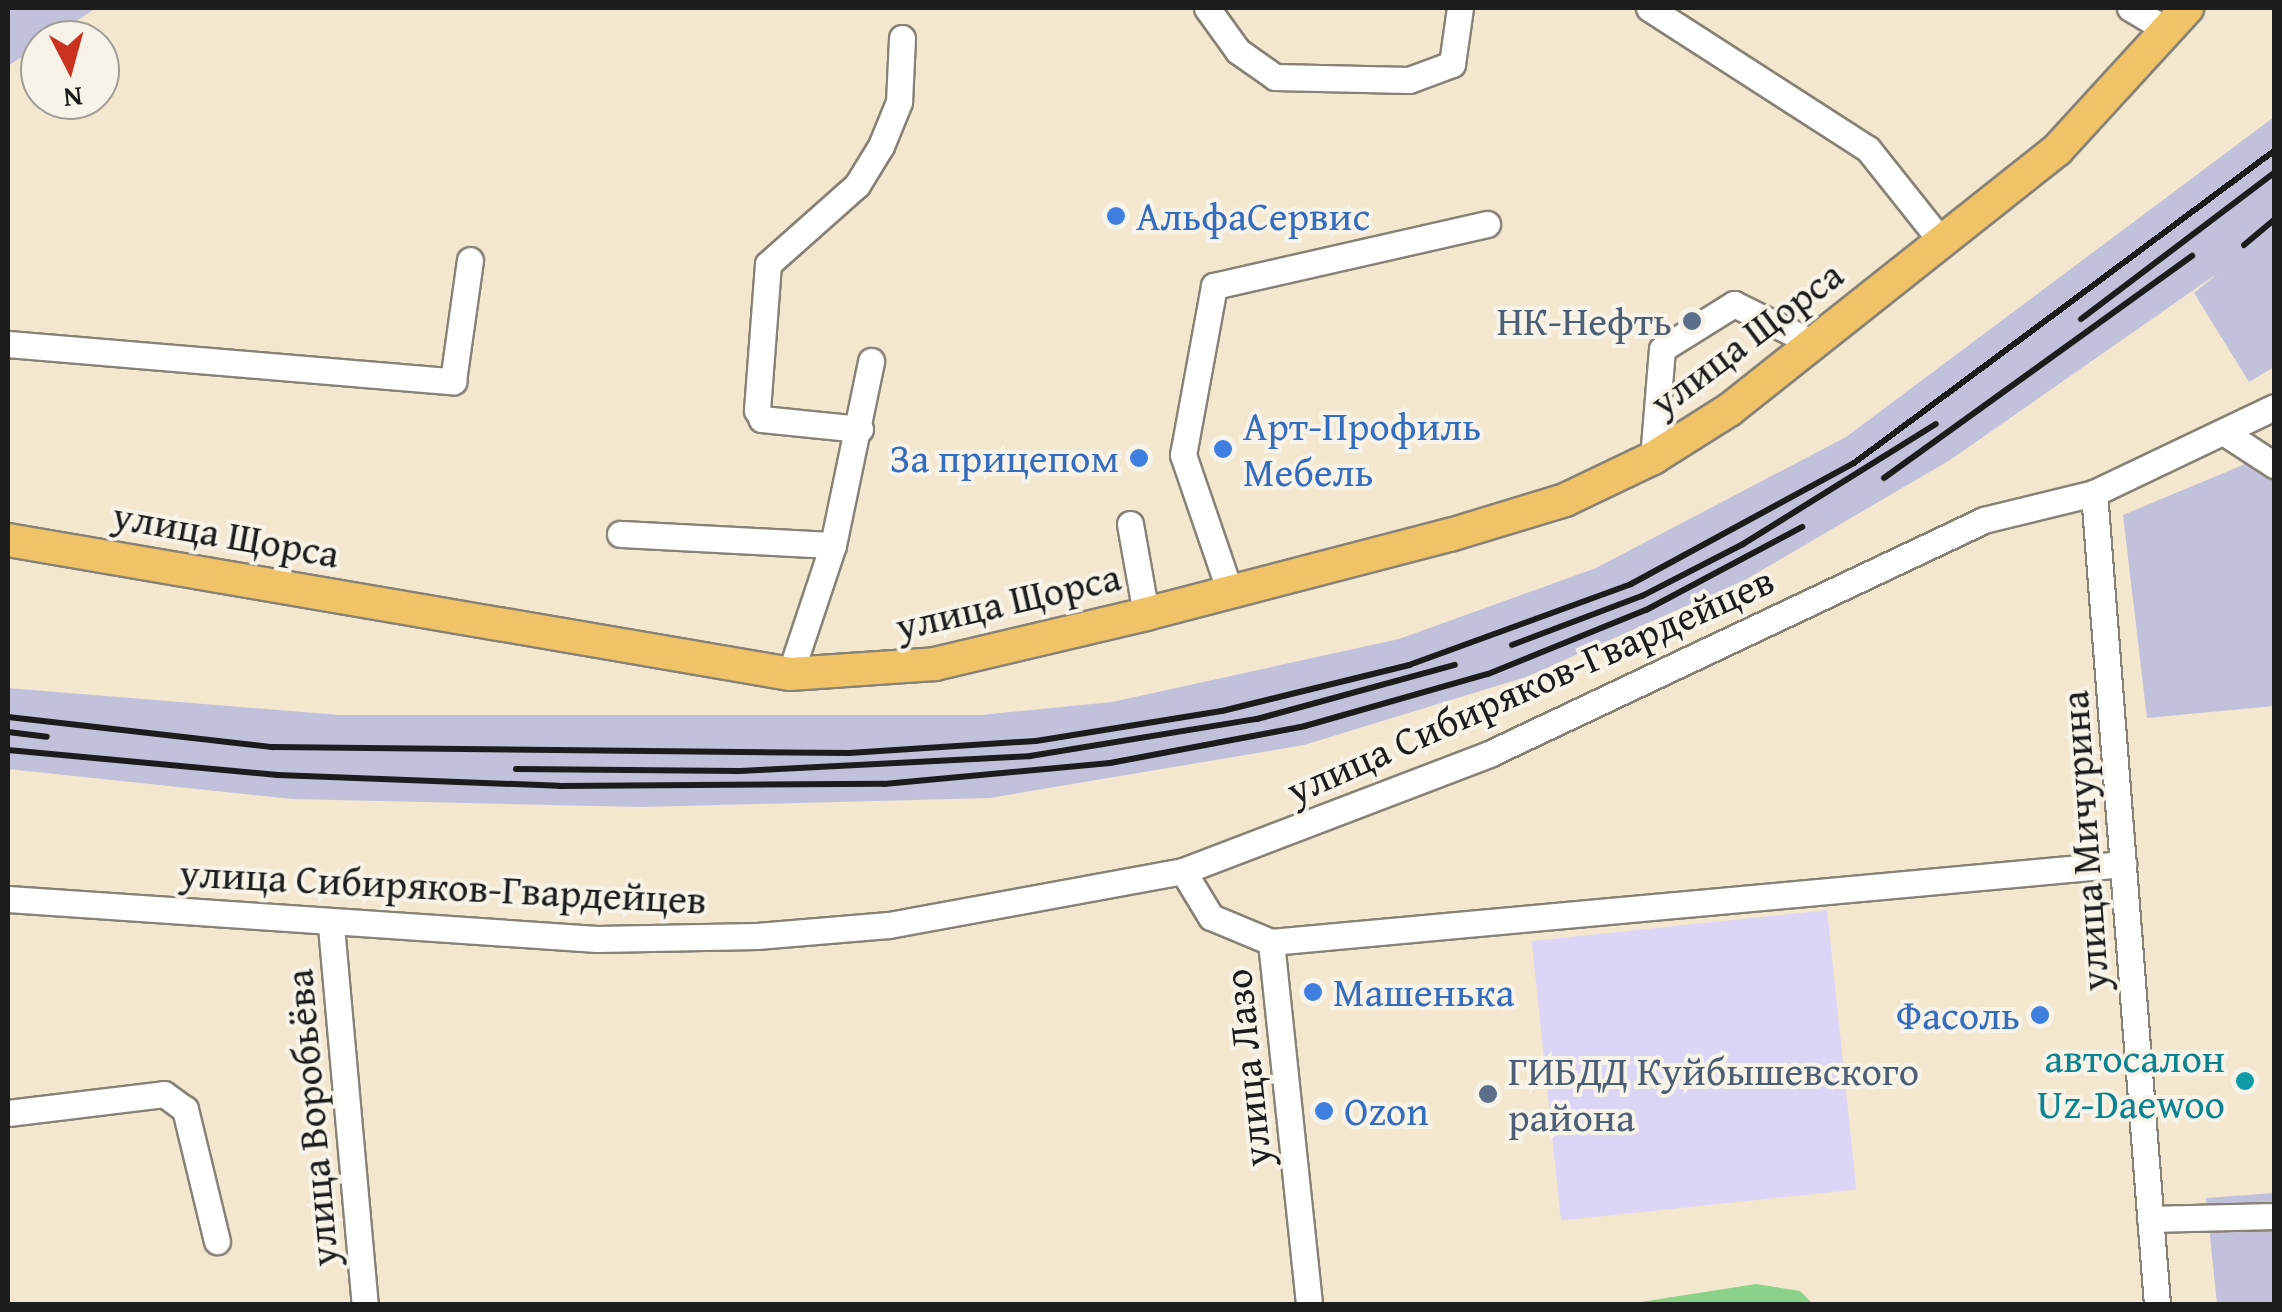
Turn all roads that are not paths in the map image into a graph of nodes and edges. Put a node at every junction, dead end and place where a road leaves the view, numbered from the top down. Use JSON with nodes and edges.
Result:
{"nodes":[{"id":1,"x":1207,"y":8,"type":"edge"},
{"id":2,"x":1460,"y":8,"type":"edge"},
{"id":3,"x":1649,"y":8,"type":"edge"},
{"id":4,"x":2130,"y":8,"type":"edge"},
{"id":5,"x":2177,"y":19,"type":"edge"},
{"id":6,"x":902,"y":38,"type":"dead end"},
{"id":7,"x":1487,"y":224,"type":"dead end"},
{"id":8,"x":1942,"y":242,"type":"junction"},
{"id":9,"x":470,"y":260,"type":"dead end"},
{"id":10,"x":1813,"y":343,"type":"junction"},
{"id":11,"x":8,"y":344,"type":"edge"},
{"id":12,"x":871,"y":361,"type":"dead end"},
{"id":13,"x":2274,"y":408,"type":"edge"},
{"id":14,"x":860,"y":429,"type":"junction"},
{"id":15,"x":2225,"y":433,"type":"junction"},
{"id":16,"x":1653,"y":458,"type":"junction"},
{"id":17,"x":2274,"y":466,"type":"edge"},
{"id":18,"x":2094,"y":493,"type":"junction"},
{"id":19,"x":1130,"y":524,"type":"dead end"},
{"id":20,"x":620,"y":534,"type":"dead end"},
{"id":21,"x":8,"y":540,"type":"edge"},
{"id":22,"x":833,"y":546,"type":"junction"},
{"id":23,"x":1230,"y":592,"type":"junction"},
{"id":24,"x":1146,"y":614,"type":"junction"},
{"id":25,"x":790,"y":674,"type":"junction"},
{"id":26,"x":2123,"y":864,"type":"junction"},
{"id":27,"x":1183,"y":871,"type":"junction"},
{"id":28,"x":8,"y":899,"type":"edge"},
{"id":29,"x":332,"y":926,"type":"junction"},
{"id":30,"x":1271,"y":942,"type":"junction"},
{"id":31,"x":8,"y":1113,"type":"edge"},
{"id":32,"x":2274,"y":1216,"type":"edge"},
{"id":33,"x":2150,"y":1219,"type":"junction"},
{"id":34,"x":217,"y":1241,"type":"dead end"},
{"id":35,"x":366,"y":1304,"type":"edge"},
{"id":36,"x":1309,"y":1304,"type":"edge"},
{"id":37,"x":2157,"y":1304,"type":"edge"}],
"edges":[{"from":1,"to":2,"type":"street"},
{"from":3,"to":8,"type":"street"},
{"from":4,"to":5,"type":"street"},
{"from":5,"to":8,"type":"main road","name":"улица Щорса"},
{"from":6,"to":14,"type":"street"},
{"from":7,"to":23,"type":"street"},
{"from":8,"to":10,"type":"main road","name":"улица Щорса"},
{"from":9,"to":11,"type":"street"},
{"from":10,"to":16,"type":"main road","name":"улица Щорса"},
{"from":10,"to":16,"type":"street"},
{"from":12,"to":14,"type":"street"},
{"from":13,"to":15,"type":"street","name":"улица Сибиряков-Гвардейцев"},
{"from":14,"to":22,"type":"street"},
{"from":15,"to":17,"type":"street"},
{"from":15,"to":18,"type":"street","name":"улица Сибиряков-Гвардейцев"},
{"from":16,"to":23,"type":"main road","name":"улица Щорса"},
{"from":18,"to":26,"type":"street","name":"улица Мичурина"},
{"from":18,"to":27,"type":"street","name":"улица Сибиряков-Гвардейцев"},
{"from":19,"to":24,"type":"street"},
{"from":20,"to":22,"type":"street"},
{"from":21,"to":25,"type":"main road","name":"улица Щорса"},
{"from":22,"to":25,"type":"street"},
{"from":23,"to":24,"type":"main road","name":"улица Щорса"},
{"from":24,"to":25,"type":"main road","name":"улица Щорса"},
{"from":26,"to":30,"type":"street"},
{"from":26,"to":33,"type":"street","name":"улица Мичурина"},
{"from":27,"to":29,"type":"street","name":"улица Сибиряков-Гвардейцев"},
{"from":27,"to":30,"type":"street","name":"улица Лазо"},
{"from":28,"to":29,"type":"street","name":"улица Сибиряков-Гвардейцев"},
{"from":29,"to":35,"type":"street","name":"улица Воробьёва"},
{"from":30,"to":36,"type":"street","name":"улица Лазо"},
{"from":31,"to":34,"type":"street"},
{"from":32,"to":33,"type":"street"},
{"from":33,"to":37,"type":"street","name":"улица Мичурина"}]}
